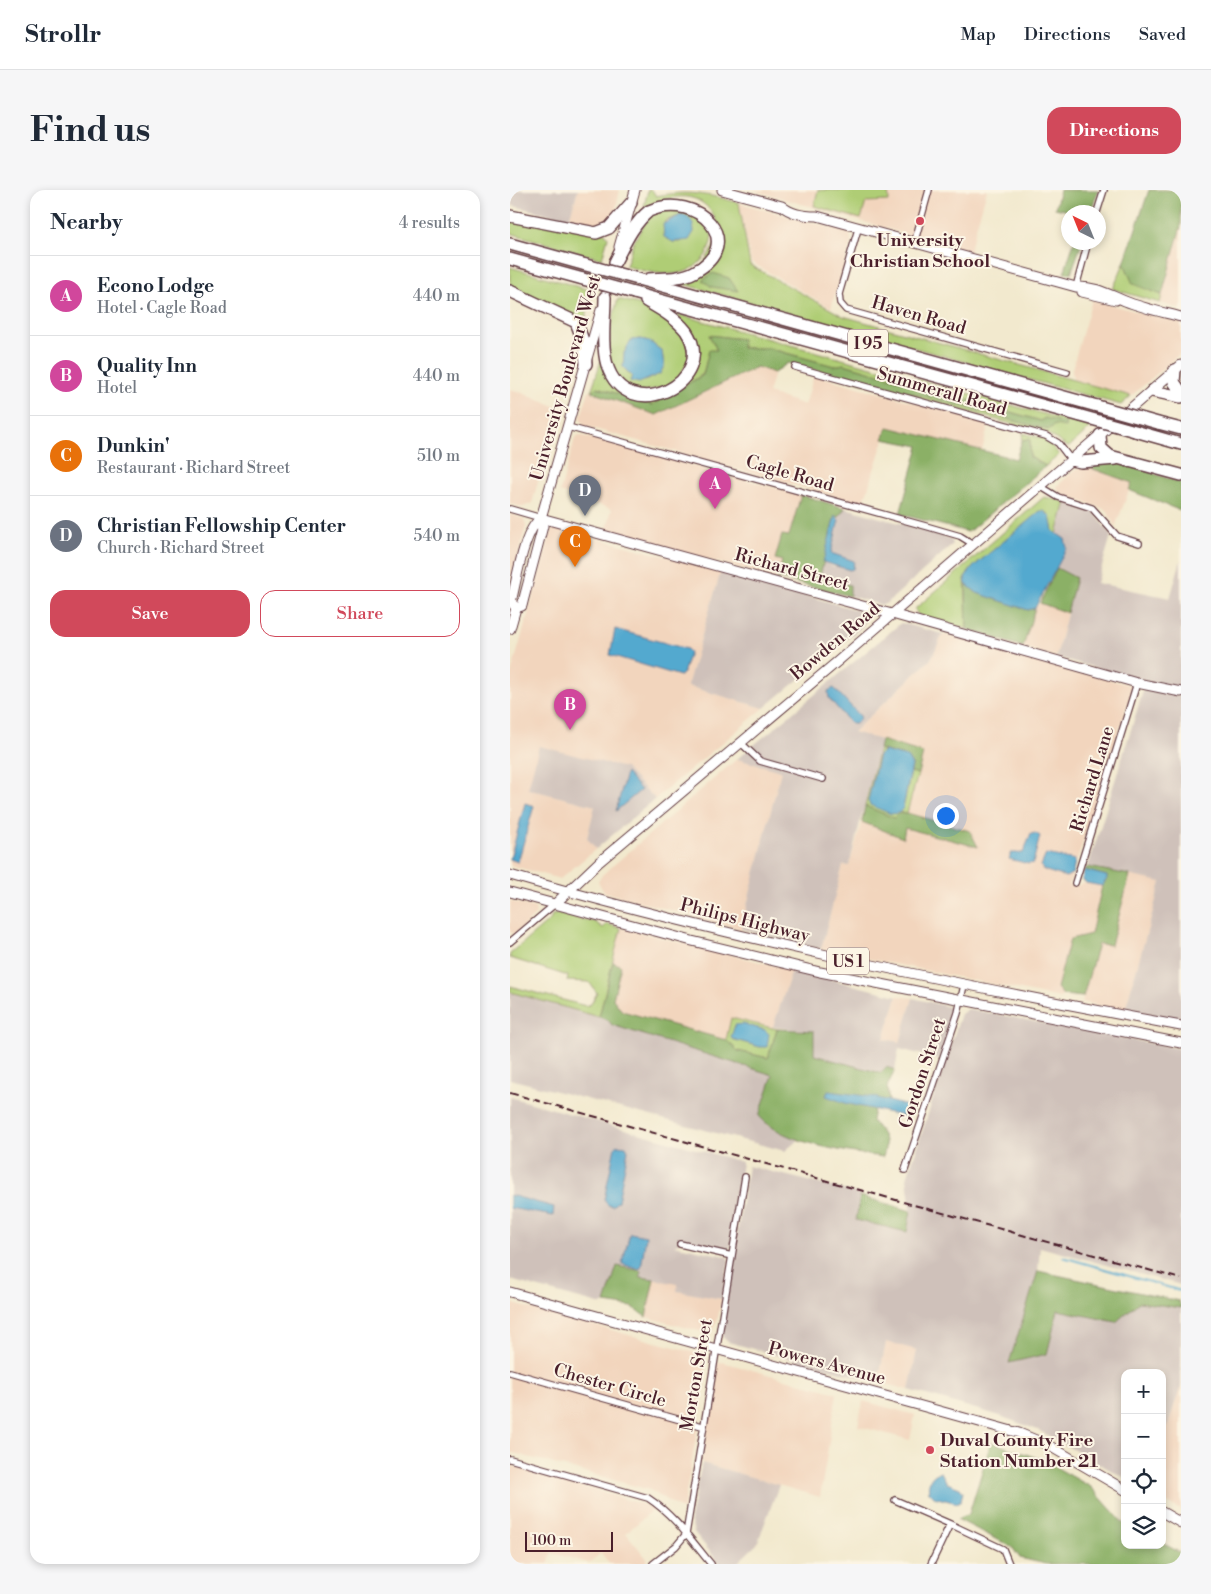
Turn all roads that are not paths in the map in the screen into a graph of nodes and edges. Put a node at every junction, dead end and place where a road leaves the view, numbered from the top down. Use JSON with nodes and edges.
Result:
{"nodes":[{"id":1,"x":635,"y":190,"type":"edge"},
{"id":2,"x":722,"y":190,"type":"edge"},
{"id":3,"x":929,"y":190,"type":"edge"},
{"id":4,"x":1104,"y":190,"type":"edge"},
{"id":5,"x":631,"y":203,"type":"junction"},
{"id":6,"x":1099,"y":205,"type":"edge"},
{"id":7,"x":510,"y":216,"type":"edge"},
{"id":8,"x":858,"y":229,"type":"junction"},
{"id":9,"x":510,"y":244,"type":"edge"},
{"id":10,"x":914,"y":244,"type":"junction"},
{"id":11,"x":1086,"y":250,"type":"edge"},
{"id":12,"x":510,"y":259,"type":"edge"},
{"id":13,"x":615,"y":262,"type":"junction"},
{"id":14,"x":638,"y":280,"type":"junction"},
{"id":15,"x":1076,"y":287,"type":"junction"},
{"id":16,"x":510,"y":291,"type":"edge"},
{"id":17,"x":634,"y":293,"type":"junction"},
{"id":18,"x":605,"y":296,"type":"junction"},
{"id":19,"x":1181,"y":316,"type":"edge"},
{"id":20,"x":586,"y":364,"type":"junction"},
{"id":21,"x":795,"y":366,"type":"dead end"},
{"id":22,"x":1178,"y":367,"type":"edge"},
{"id":23,"x":1067,"y":372,"type":"dead end"},
{"id":24,"x":1152,"y":391,"type":"junction"},
{"id":25,"x":1181,"y":392,"type":"edge"},
{"id":26,"x":1181,"y":397,"type":"edge"},
{"id":27,"x":568,"y":427,"type":"junction"},
{"id":28,"x":1181,"y":429,"type":"edge"},
{"id":29,"x":1100,"y":435,"type":"junction"},
{"id":30,"x":1181,"y":444,"type":"edge"},
{"id":31,"x":1118,"y":459,"type":"junction"},
{"id":32,"x":1071,"y":460,"type":"junction"},
{"id":33,"x":1181,"y":475,"type":"edge"},
{"id":34,"x":1040,"y":486,"type":"junction"},
{"id":35,"x":510,"y":509,"type":"edge"},
{"id":36,"x":540,"y":518,"type":"junction"},
{"id":37,"x":973,"y":544,"type":"junction"},
{"id":38,"x":1140,"y":544,"type":"dead end"},
{"id":39,"x":892,"y":614,"type":"junction"},
{"id":40,"x":510,"y":629,"type":"edge"},
{"id":41,"x":1137,"y":684,"type":"junction"},
{"id":42,"x":1181,"y":692,"type":"edge"},
{"id":43,"x":741,"y":742,"type":"junction"},
{"id":44,"x":823,"y":779,"type":"dead end"},
{"id":45,"x":510,"y":875,"type":"edge"},
{"id":46,"x":1075,"y":883,"type":"dead end"},
{"id":47,"x":567,"y":890,"type":"junction"},
{"id":48,"x":510,"y":892,"type":"edge"},
{"id":49,"x":555,"y":904,"type":"junction"},
{"id":50,"x":510,"y":942,"type":"edge"},
{"id":51,"x":779,"y":945,"type":"junction"},
{"id":52,"x":775,"y":962,"type":"junction"},
{"id":53,"x":964,"y":985,"type":"junction"},
{"id":54,"x":960,"y":1001,"type":"junction"},
{"id":55,"x":1100,"y":1011,"type":"junction"},
{"id":56,"x":1133,"y":1017,"type":"junction"},
{"id":57,"x":1181,"y":1026,"type":"edge"},
{"id":58,"x":1097,"y":1028,"type":"junction"},
{"id":59,"x":1130,"y":1034,"type":"junction"},
{"id":60,"x":1181,"y":1043,"type":"edge"},
{"id":61,"x":905,"y":1170,"type":"dead end"},
{"id":62,"x":745,"y":1177,"type":"dead end"},
{"id":63,"x":680,"y":1244,"type":"dead end"},
{"id":64,"x":732,"y":1256,"type":"junction"},
{"id":65,"x":510,"y":1292,"type":"edge"},
{"id":66,"x":715,"y":1349,"type":"junction"},
{"id":67,"x":510,"y":1372,"type":"edge"},
{"id":68,"x":702,"y":1426,"type":"junction"},
{"id":69,"x":510,"y":1459,"type":"edge"},
{"id":70,"x":1121,"y":1488,"type":"edge"},
{"id":71,"x":895,"y":1500,"type":"dead end"},
{"id":72,"x":1166,"y":1514,"type":"edge"},
{"id":73,"x":1181,"y":1523,"type":"edge"},
{"id":74,"x":950,"y":1524,"type":"junction"},
{"id":75,"x":686,"y":1534,"type":"junction"},
{"id":76,"x":654,"y":1564,"type":"edge"},
{"id":77,"x":711,"y":1564,"type":"edge"},
{"id":78,"x":931,"y":1564,"type":"edge"},
{"id":79,"x":1009,"y":1564,"type":"edge"}],
"edges":[{"from":1,"to":5,"type":"main road","name":"University Boulevard West"},
{"from":2,"to":8,"type":"main road"},
{"from":3,"to":10,"type":"street"},
{"from":4,"to":6,"type":"street"},
{"from":5,"to":7,"type":"highway"},
{"from":5,"to":13,"type":"main road","name":"University Boulevard West"},
{"from":8,"to":10,"type":"main road"},
{"from":8,"to":23,"type":"street","name":"Haven Road"},
{"from":9,"to":14,"type":"highway","number":"I 95","bridge":true},
{"from":10,"to":15,"type":"main road"},
{"from":11,"to":15,"type":"street"},
{"from":12,"to":17,"type":"highway","number":"I 95","bridge":true},
{"from":13,"to":14,"type":"highway"},
{"from":13,"to":18,"type":"main road","name":"University Boulevard West"},
{"from":14,"to":28,"type":"highway","number":"I 95","bridge":true},
{"from":15,"to":19,"type":"main road"},
{"from":16,"to":20,"type":"highway"},
{"from":17,"to":18,"type":"highway"},
{"from":17,"to":30,"type":"highway","number":"I 95","bridge":true},
{"from":18,"to":20,"type":"main road","name":"University Boulevard West"},
{"from":20,"to":27,"type":"main road","name":"University Boulevard West"},
{"from":21,"to":32,"type":"street","name":"Summerall Road"},
{"from":22,"to":24,"type":"main road","name":"Bowden Road"},
{"from":22,"to":25,"type":"highway"},
{"from":24,"to":26,"type":"highway"},
{"from":24,"to":29,"type":"main road","name":"Bowden Road"},
{"from":27,"to":36,"type":"main road","name":"University Boulevard West"},
{"from":27,"to":37,"type":"street","name":"Cagle Road"},
{"from":29,"to":31,"type":"highway"},
{"from":29,"to":32,"type":"main road","name":"Bowden Road"},
{"from":31,"to":32,"type":"highway"},
{"from":31,"to":33,"type":"highway"},
{"from":32,"to":34,"type":"main road","name":"Bowden Road"},
{"from":34,"to":37,"type":"main road","name":"Bowden Road"},
{"from":34,"to":38,"type":"street"},
{"from":35,"to":36,"type":"street","name":"Richard Street"},
{"from":36,"to":39,"type":"main road","name":"Richard Street"},
{"from":36,"to":40,"type":"main road","name":"University Boulevard West"},
{"from":37,"to":39,"type":"main road","name":"Bowden Road"},
{"from":39,"to":41,"type":"main road","name":"Richard Street"},
{"from":39,"to":43,"type":"main road","name":"Bowden Road"},
{"from":41,"to":42,"type":"main road","name":"Richard Street"},
{"from":41,"to":46,"type":"street","name":"Richard Lane"},
{"from":43,"to":44,"type":"street"},
{"from":43,"to":47,"type":"main road","name":"Bowden Road"},
{"from":45,"to":47,"type":"main road","name":"Philips Highway","number":"US 1"},
{"from":47,"to":49,"type":"main road","name":"Bowden Road"},
{"from":47,"to":51,"type":"main road","name":"Philips Highway","number":"US 1"},
{"from":48,"to":49,"type":"main road","name":"Philips Highway","number":"US 1"},
{"from":49,"to":50,"type":"street","name":"Bowden Road"},
{"from":49,"to":52,"type":"main road","name":"Philips Highway","number":"US 1"},
{"from":51,"to":52,"type":"main road"},
{"from":51,"to":53,"type":"main road","name":"Philips Highway","number":"US 1"},
{"from":52,"to":54,"type":"main road","name":"Philips Highway","number":"US 1"},
{"from":53,"to":54,"type":"street","name":"Gordon Street"},
{"from":53,"to":55,"type":"main road","name":"Philips Highway","number":"US 1"},
{"from":54,"to":58,"type":"main road","name":"Philips Highway","number":"US 1"},
{"from":54,"to":61,"type":"street","name":"Gordon Street"},
{"from":55,"to":56,"type":"main road","name":"Philips Highway","number":"US 1"},
{"from":55,"to":58,"type":"main road"},
{"from":56,"to":57,"type":"main road","name":"Philips Highway","number":"US 1"},
{"from":56,"to":59,"type":"main road"},
{"from":58,"to":59,"type":"main road","name":"Philips Highway","number":"US 1"},
{"from":59,"to":60,"type":"main road","name":"Philips Highway","number":"US 1"},
{"from":62,"to":64,"type":"street","name":"Morton Street"},
{"from":63,"to":64,"type":"street"},
{"from":64,"to":66,"type":"street","name":"Morton Street"},
{"from":65,"to":66,"type":"main road","name":"Powers Avenue"},
{"from":66,"to":68,"type":"street","name":"Morton Street"},
{"from":66,"to":70,"type":"main road","name":"Powers Avenue"},
{"from":67,"to":68,"type":"street","name":"Chester Circle"},
{"from":68,"to":75,"type":"street","name":"Morton Street"},
{"from":69,"to":75,"type":"street"},
{"from":71,"to":74,"type":"street"},
{"from":72,"to":73,"type":"main road"},
{"from":74,"to":78,"type":"street"},
{"from":74,"to":79,"type":"street"},
{"from":75,"to":76,"type":"street"},
{"from":75,"to":77,"type":"street"}]}
